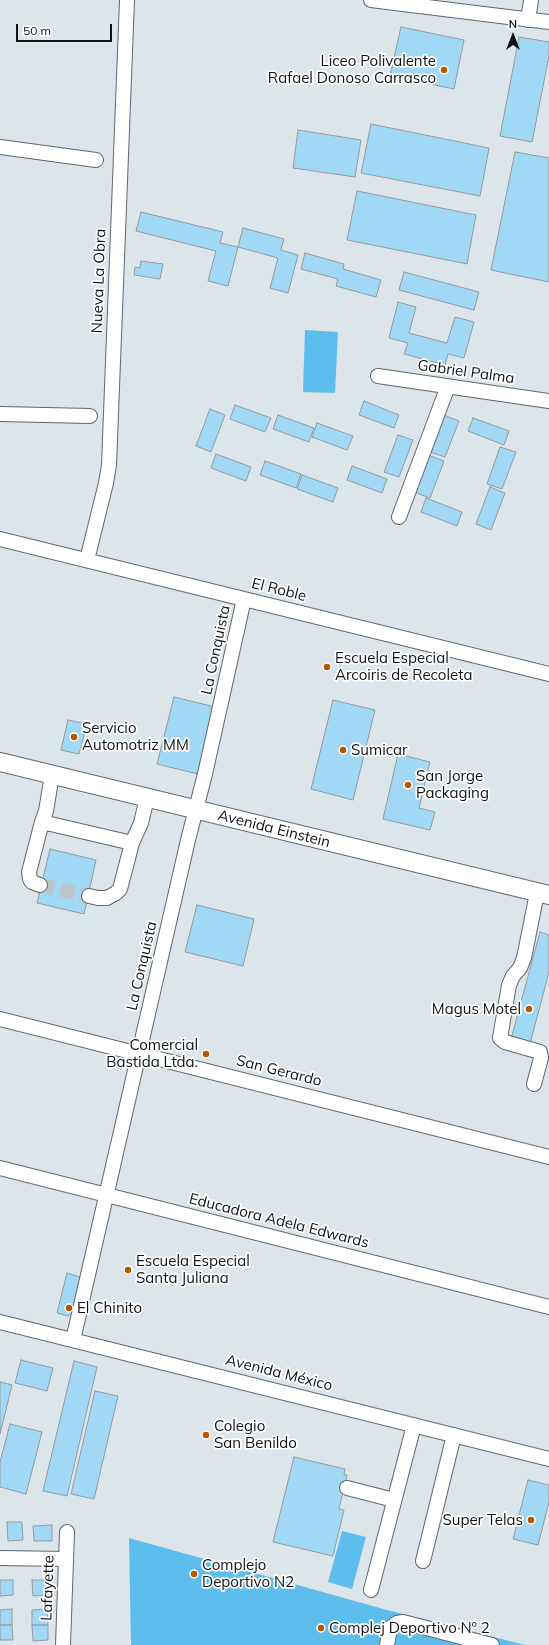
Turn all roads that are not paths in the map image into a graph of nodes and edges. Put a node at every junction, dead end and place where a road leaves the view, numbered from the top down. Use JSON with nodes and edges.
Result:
{"nodes":[{"id":1,"x":127,"y":0,"type":"edge"},
{"id":2,"x":371,"y":0,"type":"edge"},
{"id":3,"x":531,"y":0,"type":"edge"},
{"id":4,"x":420,"y":3,"type":"edge"},
{"id":5,"x":528,"y":20,"type":"junction"},
{"id":6,"x":549,"y":22,"type":"edge"},
{"id":7,"x":0,"y":148,"type":"edge"},
{"id":8,"x":96,"y":160,"type":"dead end"},
{"id":9,"x":378,"y":376,"type":"dead end"},
{"id":10,"x":448,"y":386,"type":"junction"},
{"id":11,"x":549,"y":401,"type":"edge"},
{"id":12,"x":0,"y":414,"type":"edge"},
{"id":13,"x":90,"y":416,"type":"dead end"},
{"id":14,"x":399,"y":517,"type":"dead end"},
{"id":15,"x":0,"y":539,"type":"edge"},
{"id":16,"x":87,"y":560,"type":"junction"},
{"id":17,"x":244,"y":599,"type":"junction"},
{"id":18,"x":549,"y":674,"type":"edge"},
{"id":19,"x":0,"y":762,"type":"edge"},
{"id":20,"x":52,"y":775,"type":"junction"},
{"id":21,"x":147,"y":798,"type":"junction"},
{"id":22,"x":196,"y":810,"type":"junction"},
{"id":23,"x":42,"y":822,"type":"junction"},
{"id":24,"x":132,"y":843,"type":"junction"},
{"id":25,"x":40,"y":885,"type":"tunnel mouth"},
{"id":26,"x":543,"y":894,"type":"edge"},
{"id":27,"x":89,"y":896,"type":"tunnel mouth"},
{"id":28,"x":0,"y":1019,"type":"edge"},
{"id":29,"x":139,"y":1054,"type":"junction"},
{"id":30,"x":534,"y":1084,"type":"dead end"},
{"id":31,"x":549,"y":1156,"type":"edge"},
{"id":32,"x":0,"y":1168,"type":"edge"},
{"id":33,"x":106,"y":1195,"type":"junction"},
{"id":34,"x":549,"y":1307,"type":"edge"},
{"id":35,"x":0,"y":1322,"type":"edge"},
{"id":36,"x":73,"y":1340,"type":"junction"},
{"id":37,"x":414,"y":1425,"type":"junction"},
{"id":38,"x":454,"y":1435,"type":"junction"},
{"id":39,"x":549,"y":1459,"type":"edge"},
{"id":40,"x":348,"y":1488,"type":"dead end"},
{"id":41,"x":394,"y":1500,"type":"junction"},
{"id":42,"x":67,"y":1532,"type":"dead end"},
{"id":43,"x":0,"y":1558,"type":"edge"},
{"id":44,"x":66,"y":1559,"type":"junction"},
{"id":45,"x":423,"y":1562,"type":"dead end"},
{"id":46,"x":371,"y":1590,"type":"dead end"},
{"id":47,"x":451,"y":1640,"type":"edge"},
{"id":48,"x":63,"y":1645,"type":"edge"},
{"id":49,"x":387,"y":1645,"type":"edge"},
{"id":50,"x":492,"y":1645,"type":"edge"}],
"edges":[{"from":1,"to":16,"type":"street","name":"Nueva La Obra"},
{"from":2,"to":4,"type":"street"},
{"from":3,"to":5,"type":"street"},
{"from":4,"to":5,"type":"street"},
{"from":5,"to":6,"type":"street"},
{"from":7,"to":8,"type":"street"},
{"from":9,"to":10,"type":"street","name":"Gabriel Palma"},
{"from":10,"to":11,"type":"street","name":"Gabriel Palma"},
{"from":10,"to":14,"type":"street"},
{"from":12,"to":13,"type":"street"},
{"from":15,"to":16,"type":"street","name":"El Roble"},
{"from":16,"to":17,"type":"street","name":"El Roble"},
{"from":17,"to":18,"type":"street","name":"El Roble"},
{"from":17,"to":22,"type":"street","name":"La Conquista"},
{"from":19,"to":20,"type":"main road","name":"Avenida Einstein"},
{"from":20,"to":21,"type":"main road","name":"Avenida Einstein"},
{"from":20,"to":23,"type":"street"},
{"from":21,"to":22,"type":"main road","name":"Avenida Einstein"},
{"from":21,"to":24,"type":"street"},
{"from":22,"to":26,"type":"main road","name":"Avenida Einstein"},
{"from":22,"to":29,"type":"street","name":"La Conquista"},
{"from":23,"to":24,"type":"street"},
{"from":23,"to":25,"type":"street"},
{"from":24,"to":27,"type":"street"},
{"from":26,"to":30,"type":"street"},
{"from":28,"to":29,"type":"street","name":"San Gerardo"},
{"from":29,"to":31,"type":"street","name":"San Gerardo"},
{"from":29,"to":33,"type":"street","name":"La Conquista"},
{"from":32,"to":33,"type":"street","name":"Educadora Adela Edwards"},
{"from":33,"to":34,"type":"street","name":"Educadora Adela Edwards"},
{"from":33,"to":36,"type":"street","name":"La Conquista"},
{"from":35,"to":36,"type":"street","name":"Avenida México"},
{"from":36,"to":37,"type":"street","name":"Avenida México"},
{"from":37,"to":38,"type":"street","name":"Avenida México"},
{"from":37,"to":41,"type":"street"},
{"from":38,"to":39,"type":"street","name":"Avenida México"},
{"from":38,"to":45,"type":"street"},
{"from":40,"to":41,"type":"street"},
{"from":41,"to":46,"type":"street"},
{"from":42,"to":44,"type":"street","name":"Lafayette"},
{"from":43,"to":44,"type":"street"},
{"from":44,"to":48,"type":"street","name":"Lafayette"},
{"from":47,"to":49,"type":"street"},
{"from":47,"to":50,"type":"street"}]}
